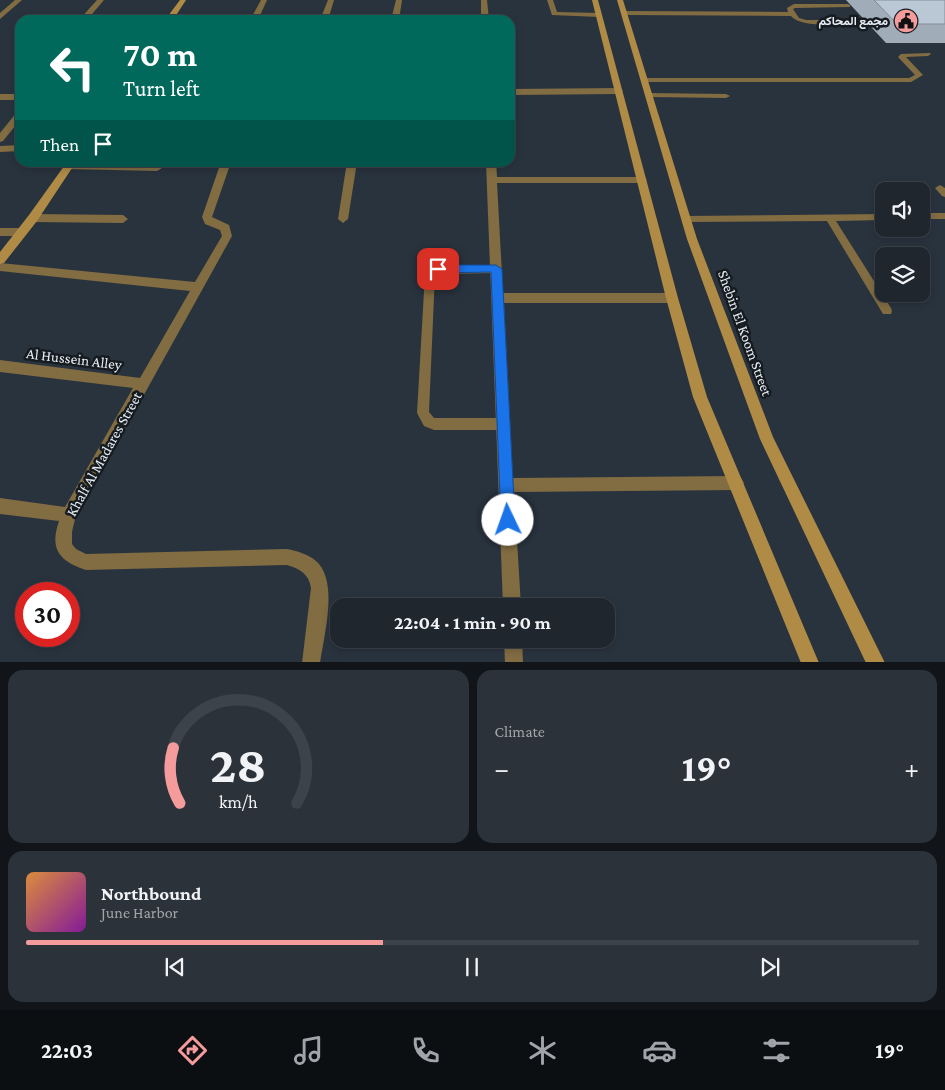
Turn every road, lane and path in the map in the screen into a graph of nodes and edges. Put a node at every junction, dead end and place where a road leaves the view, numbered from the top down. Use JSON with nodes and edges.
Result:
{"nodes":[{"id":1,"x":19,"y":0,"type":"edge"},
{"id":2,"x":101,"y":0,"type":"edge"},
{"id":3,"x":183,"y":0,"type":"edge"},
{"id":4,"x":264,"y":0,"type":"edge"},
{"id":5,"x":331,"y":0,"type":"edge"},
{"id":6,"x":399,"y":0,"type":"edge"},
{"id":7,"x":484,"y":0,"type":"edge"},
{"id":8,"x":550,"y":0,"type":"edge"},
{"id":9,"x":595,"y":0,"type":"edge"},
{"id":10,"x":843,"y":0,"type":"edge"},
{"id":11,"x":622,"y":6,"type":"edge"},
{"id":12,"x":848,"y":6,"type":"junction"},
{"id":13,"x":854,"y":11,"type":"dead end"},
{"id":14,"x":793,"y":14,"type":"junction"},
{"id":15,"x":88,"y":15,"type":"edge"},
{"id":16,"x":173,"y":15,"type":"edge"},
{"id":17,"x":256,"y":15,"type":"edge"},
{"id":18,"x":326,"y":15,"type":"edge"},
{"id":19,"x":396,"y":15,"type":"edge"},
{"id":20,"x":485,"y":15,"type":"edge"},
{"id":21,"x":599,"y":15,"type":"junction"},
{"id":22,"x":0,"y":16,"type":"edge"},
{"id":23,"x":859,"y":16,"type":"dead end"},
{"id":24,"x":864,"y":22,"type":"junction"},
{"id":25,"x":871,"y":28,"type":"dead end"},
{"id":26,"x":928,"y":54,"type":"dead end"},
{"id":27,"x":645,"y":80,"type":"junction"},
{"id":28,"x":619,"y":91,"type":"junction"},
{"id":29,"x":515,"y":92,"type":"edge"},
{"id":30,"x":650,"y":95,"type":"junction"},
{"id":31,"x":726,"y":96,"type":"dead end"},
{"id":32,"x":0,"y":97,"type":"edge"},
{"id":33,"x":15,"y":97,"type":"edge"},
{"id":34,"x":15,"y":120,"type":"edge"},
{"id":35,"x":0,"y":139,"type":"edge"},
{"id":36,"x":0,"y":148,"type":"edge"},
{"id":37,"x":15,"y":148,"type":"edge"},
{"id":38,"x":69,"y":167,"type":"edge"},
{"id":39,"x":128,"y":167,"type":"edge"},
{"id":40,"x":224,"y":167,"type":"edge"},
{"id":41,"x":351,"y":167,"type":"edge"},
{"id":42,"x":492,"y":167,"type":"edge"},
{"id":43,"x":157,"y":168,"type":"dead end"},
{"id":44,"x":492,"y":180,"type":"junction"},
{"id":45,"x":642,"y":180,"type":"junction"},
{"id":46,"x":930,"y":216,"type":"edge"},
{"id":47,"x":945,"y":216,"type":"edge"},
{"id":48,"x":875,"y":217,"type":"edge"},
{"id":49,"x":33,"y":218,"type":"junction"},
{"id":50,"x":830,"y":218,"type":"junction"},
{"id":51,"x":123,"y":219,"type":"dead end"},
{"id":52,"x":343,"y":219,"type":"dead end"},
{"id":53,"x":686,"y":219,"type":"junction"},
{"id":54,"x":0,"y":232,"type":"edge"},
{"id":55,"x":22,"y":232,"type":"junction"},
{"id":56,"x":0,"y":260,"type":"edge"},
{"id":57,"x":0,"y":267,"type":"edge"},
{"id":58,"x":496,"y":269,"type":"junction"},
{"id":59,"x":199,"y":287,"type":"junction"},
{"id":60,"x":498,"y":298,"type":"junction"},
{"id":61,"x":672,"y":298,"type":"junction"},
{"id":62,"x":887,"y":311,"type":"dead end"},
{"id":63,"x":0,"y":366,"type":"edge"},
{"id":64,"x":144,"y":384,"type":"junction"},
{"id":65,"x":503,"y":424,"type":"junction"},
{"id":66,"x":736,"y":483,"type":"junction"},
{"id":67,"x":506,"y":485,"type":"junction"},
{"id":68,"x":0,"y":506,"type":"edge"},
{"id":69,"x":69,"y":516,"type":"junction"},
{"id":70,"x":512,"y":598,"type":"edge"},
{"id":71,"x":513,"y":648,"type":"edge"},
{"id":72,"x":310,"y":662,"type":"edge"},
{"id":73,"x":514,"y":662,"type":"edge"},
{"id":74,"x":810,"y":662,"type":"edge"},
{"id":75,"x":876,"y":662,"type":"edge"}],
"edges":[{"from":1,"to":22,"type":"street"},
{"from":2,"to":15,"type":"street"},
{"from":3,"to":16,"type":"street"},
{"from":4,"to":17,"type":"street"},
{"from":5,"to":18,"type":"street"},
{"from":6,"to":19,"type":"street"},
{"from":7,"to":20,"type":"street"},
{"from":8,"to":21,"type":"lane"},
{"from":9,"to":21,"type":"street"},
{"from":10,"to":12,"type":"lane"},
{"from":11,"to":14,"type":"lane"},
{"from":11,"to":27,"type":"street","name":"Shebin El Koom Street"},
{"from":12,"to":13,"type":"lane"},
{"from":12,"to":14,"type":"lane"},
{"from":14,"to":24,"type":"lane"},
{"from":21,"to":28,"type":"street"},
{"from":23,"to":24,"type":"lane"},
{"from":24,"to":25,"type":"lane"},
{"from":26,"to":27,"type":"lane"},
{"from":27,"to":30,"type":"street","name":"Shebin El Koom Street"},
{"from":28,"to":29,"type":"street"},
{"from":28,"to":45,"type":"street"},
{"from":30,"to":31,"type":"lane"},
{"from":30,"to":53,"type":"street","name":"Shebin El Koom Street"},
{"from":32,"to":33,"type":"street"},
{"from":34,"to":35,"type":"street"},
{"from":36,"to":37,"type":"street"},
{"from":38,"to":49,"type":"street"},
{"from":39,"to":43,"type":"street"},
{"from":40,"to":59,"type":"street","name":"Khalf Al Madares Street"},
{"from":41,"to":52,"type":"street"},
{"from":42,"to":44,"type":"street"},
{"from":44,"to":45,"type":"street"},
{"from":44,"to":58,"type":"street"},
{"from":45,"to":61,"type":"street"},
{"from":46,"to":47,"type":"lane"},
{"from":48,"to":50,"type":"lane"},
{"from":49,"to":51,"type":"street"},
{"from":49,"to":55,"type":"street"},
{"from":50,"to":53,"type":"lane"},
{"from":50,"to":62,"type":"lane"},
{"from":53,"to":75,"type":"street","name":"Shebin El Koom Street"},
{"from":54,"to":55,"type":"street"},
{"from":55,"to":56,"type":"street"},
{"from":57,"to":59,"type":"street"},
{"from":58,"to":60,"type":"street"},
{"from":58,"to":65,"type":"lane"},
{"from":59,"to":64,"type":"street","name":"Khalf Al Madares Street"},
{"from":60,"to":61,"type":"street"},
{"from":60,"to":65,"type":"street"},
{"from":61,"to":66,"type":"street"},
{"from":63,"to":64,"type":"street","name":"Al Hussein Alley"},
{"from":64,"to":69,"type":"street","name":"Khalf Al Madares Street"},
{"from":65,"to":67,"type":"street"},
{"from":66,"to":67,"type":"street"},
{"from":66,"to":74,"type":"street"},
{"from":67,"to":70,"type":"street"},
{"from":68,"to":69,"type":"street"},
{"from":69,"to":72,"type":"street","name":"Khalf Al Madares Street"},
{"from":71,"to":73,"type":"street"}]}
